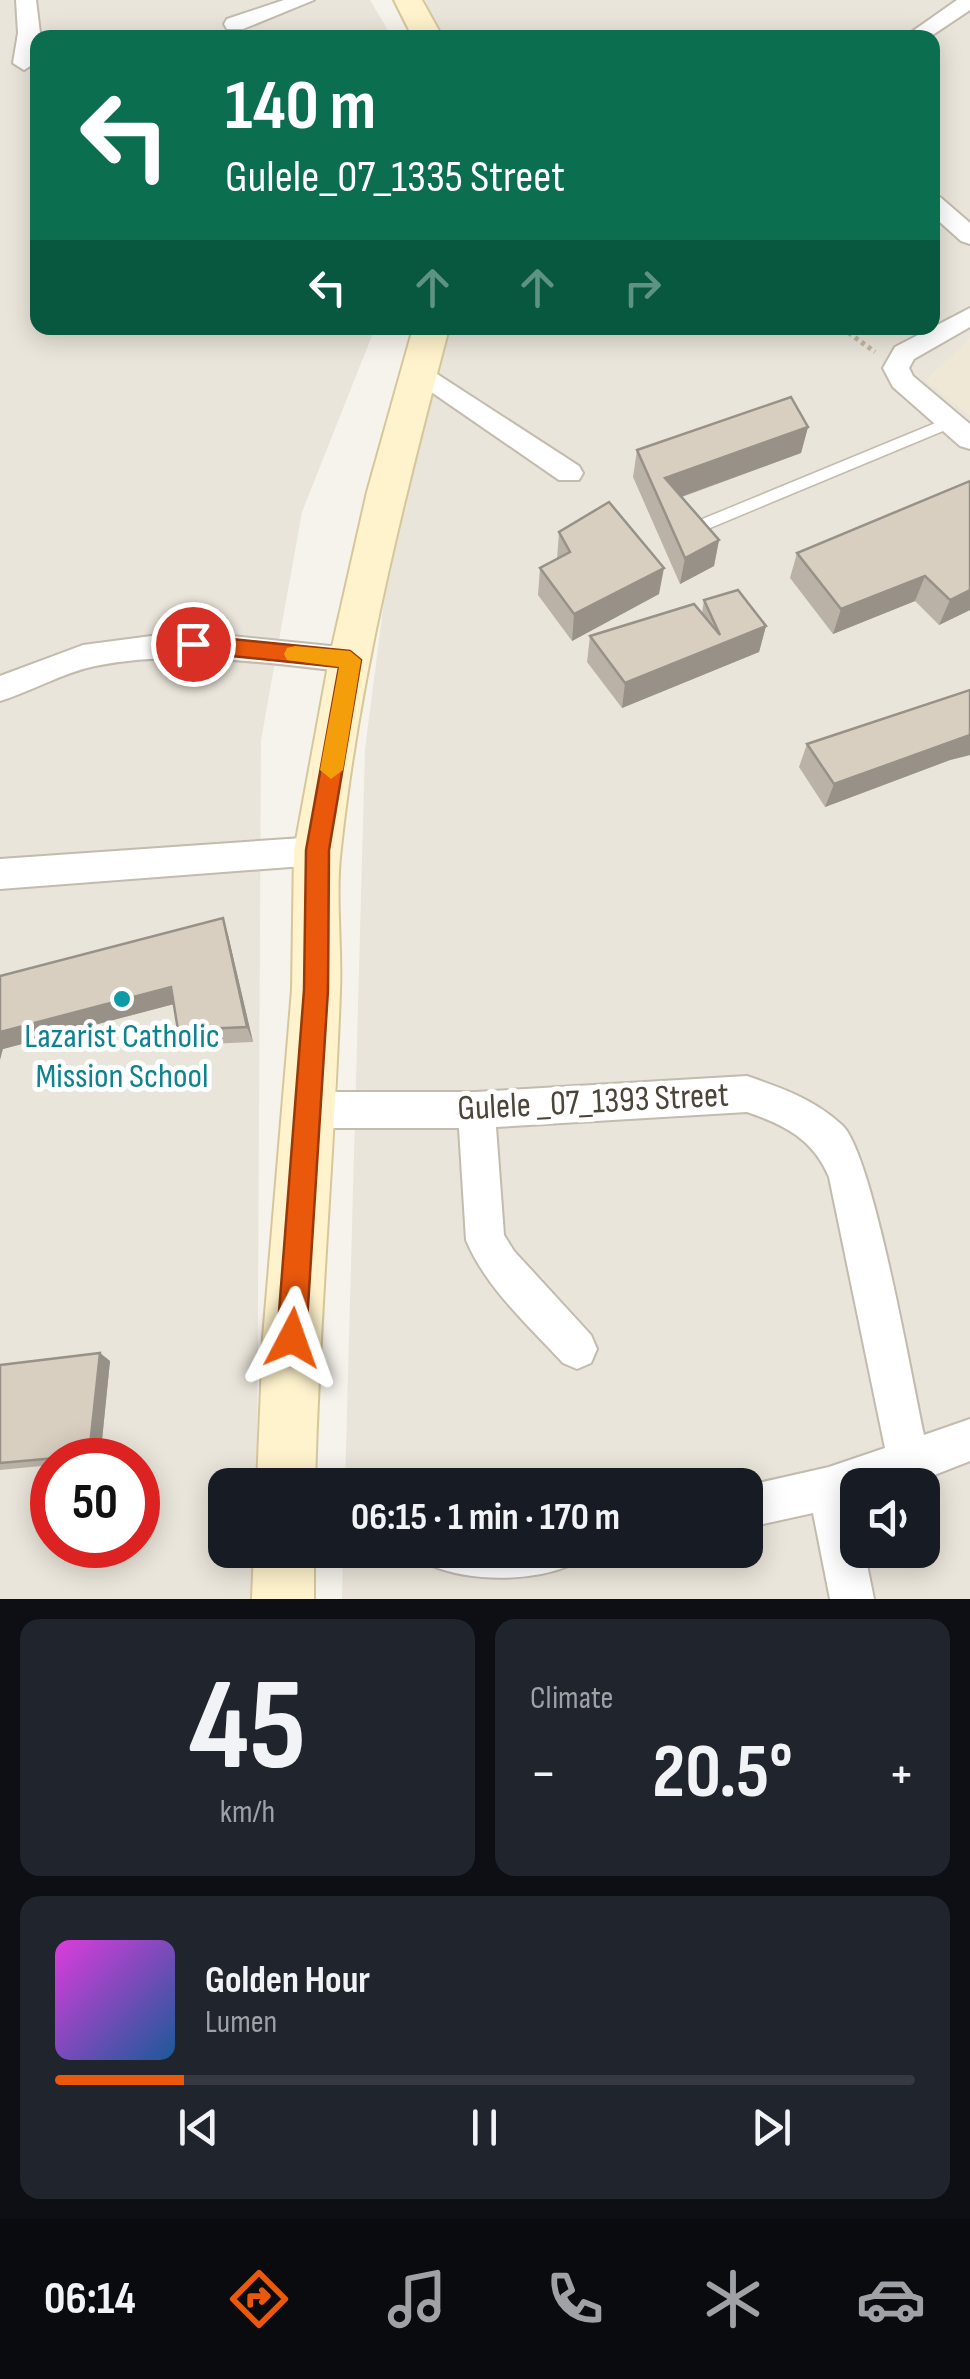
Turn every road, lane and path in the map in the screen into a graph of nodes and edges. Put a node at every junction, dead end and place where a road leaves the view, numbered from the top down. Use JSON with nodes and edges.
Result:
{"nodes":[{"id":1,"x":26,"y":0,"type":"edge"},
{"id":2,"x":304,"y":0,"type":"edge"},
{"id":3,"x":408,"y":0,"type":"edge"},
{"id":4,"x":970,"y":1,"type":"edge"},
{"id":5,"x":235,"y":24,"type":"dead end"},
{"id":6,"x":30,"y":30,"type":"edge"},
{"id":7,"x":419,"y":30,"type":"edge"},
{"id":8,"x":925,"y":30,"type":"edge"},
{"id":9,"x":0,"y":68,"type":"edge"},
{"id":10,"x":30,"y":69,"type":"edge"},
{"id":11,"x":940,"y":209,"type":"edge"},
{"id":12,"x":970,"y":236,"type":"edge"},
{"id":13,"x":970,"y":316,"type":"edge"},
{"id":14,"x":940,"y":332,"type":"edge"},
{"id":15,"x":430,"y":335,"type":"edge"},
{"id":16,"x":851,"y":335,"type":"edge"},
{"id":17,"x":935,"y":335,"type":"edge"},
{"id":18,"x":896,"y":368,"type":"junction"},
{"id":19,"x":420,"y":372,"type":"junction"},
{"id":20,"x":960,"y":430,"type":"edge"},
{"id":21,"x":569,"y":473,"type":"dead end"},
{"id":22,"x":705,"y":524,"type":"edge"},
{"id":23,"x":350,"y":660,"type":"junction"},
{"id":24,"x":0,"y":689,"type":"edge"},
{"id":25,"x":318,"y":850,"type":"junction"},
{"id":26,"x":0,"y":874,"type":"edge"},
{"id":27,"x":307,"y":1110,"type":"junction"},
{"id":28,"x":476,"y":1110,"type":"junction"},
{"id":29,"x":576,"y":1349,"type":"dead end"},
{"id":30,"x":970,"y":1440,"type":"edge"},
{"id":31,"x":909,"y":1464,"type":"junction"},
{"id":32,"x":287,"y":1468,"type":"edge"},
{"id":33,"x":830,"y":1488,"type":"junction"},
{"id":34,"x":763,"y":1503,"type":"edge"},
{"id":35,"x":283,"y":1568,"type":"edge"},
{"id":36,"x":282,"y":1599,"type":"edge"},
{"id":37,"x":852,"y":1599,"type":"edge"}],
"edges":[{"from":1,"to":6,"type":"street"},
{"from":2,"to":5,"type":"street"},
{"from":3,"to":7,"type":"main road"},
{"from":4,"to":8,"type":"street"},
{"from":9,"to":10,"type":"street"},
{"from":11,"to":12,"type":"street"},
{"from":13,"to":14,"type":"street"},
{"from":15,"to":19,"type":"main road"},
{"from":16,"to":18,"type":"path"},
{"from":17,"to":18,"type":"street"},
{"from":18,"to":20,"type":"street"},
{"from":19,"to":21,"type":"street"},
{"from":19,"to":23,"type":"main road"},
{"from":20,"to":22,"type":"lane"},
{"from":23,"to":24,"type":"street"},
{"from":23,"to":25,"type":"main road"},
{"from":25,"to":26,"type":"street"},
{"from":25,"to":27,"type":"main road"},
{"from":27,"to":28,"type":"street","name":"Gulele _07_1393 Street"},
{"from":27,"to":32,"type":"main road"},
{"from":28,"to":29,"type":"street"},
{"from":28,"to":31,"type":"street","name":"Gulele _07_1393 Street"},
{"from":30,"to":31,"type":"street"},
{"from":31,"to":33,"type":"street"},
{"from":33,"to":34,"type":"street"},
{"from":33,"to":37,"type":"street"},
{"from":35,"to":36,"type":"main road"}]}
